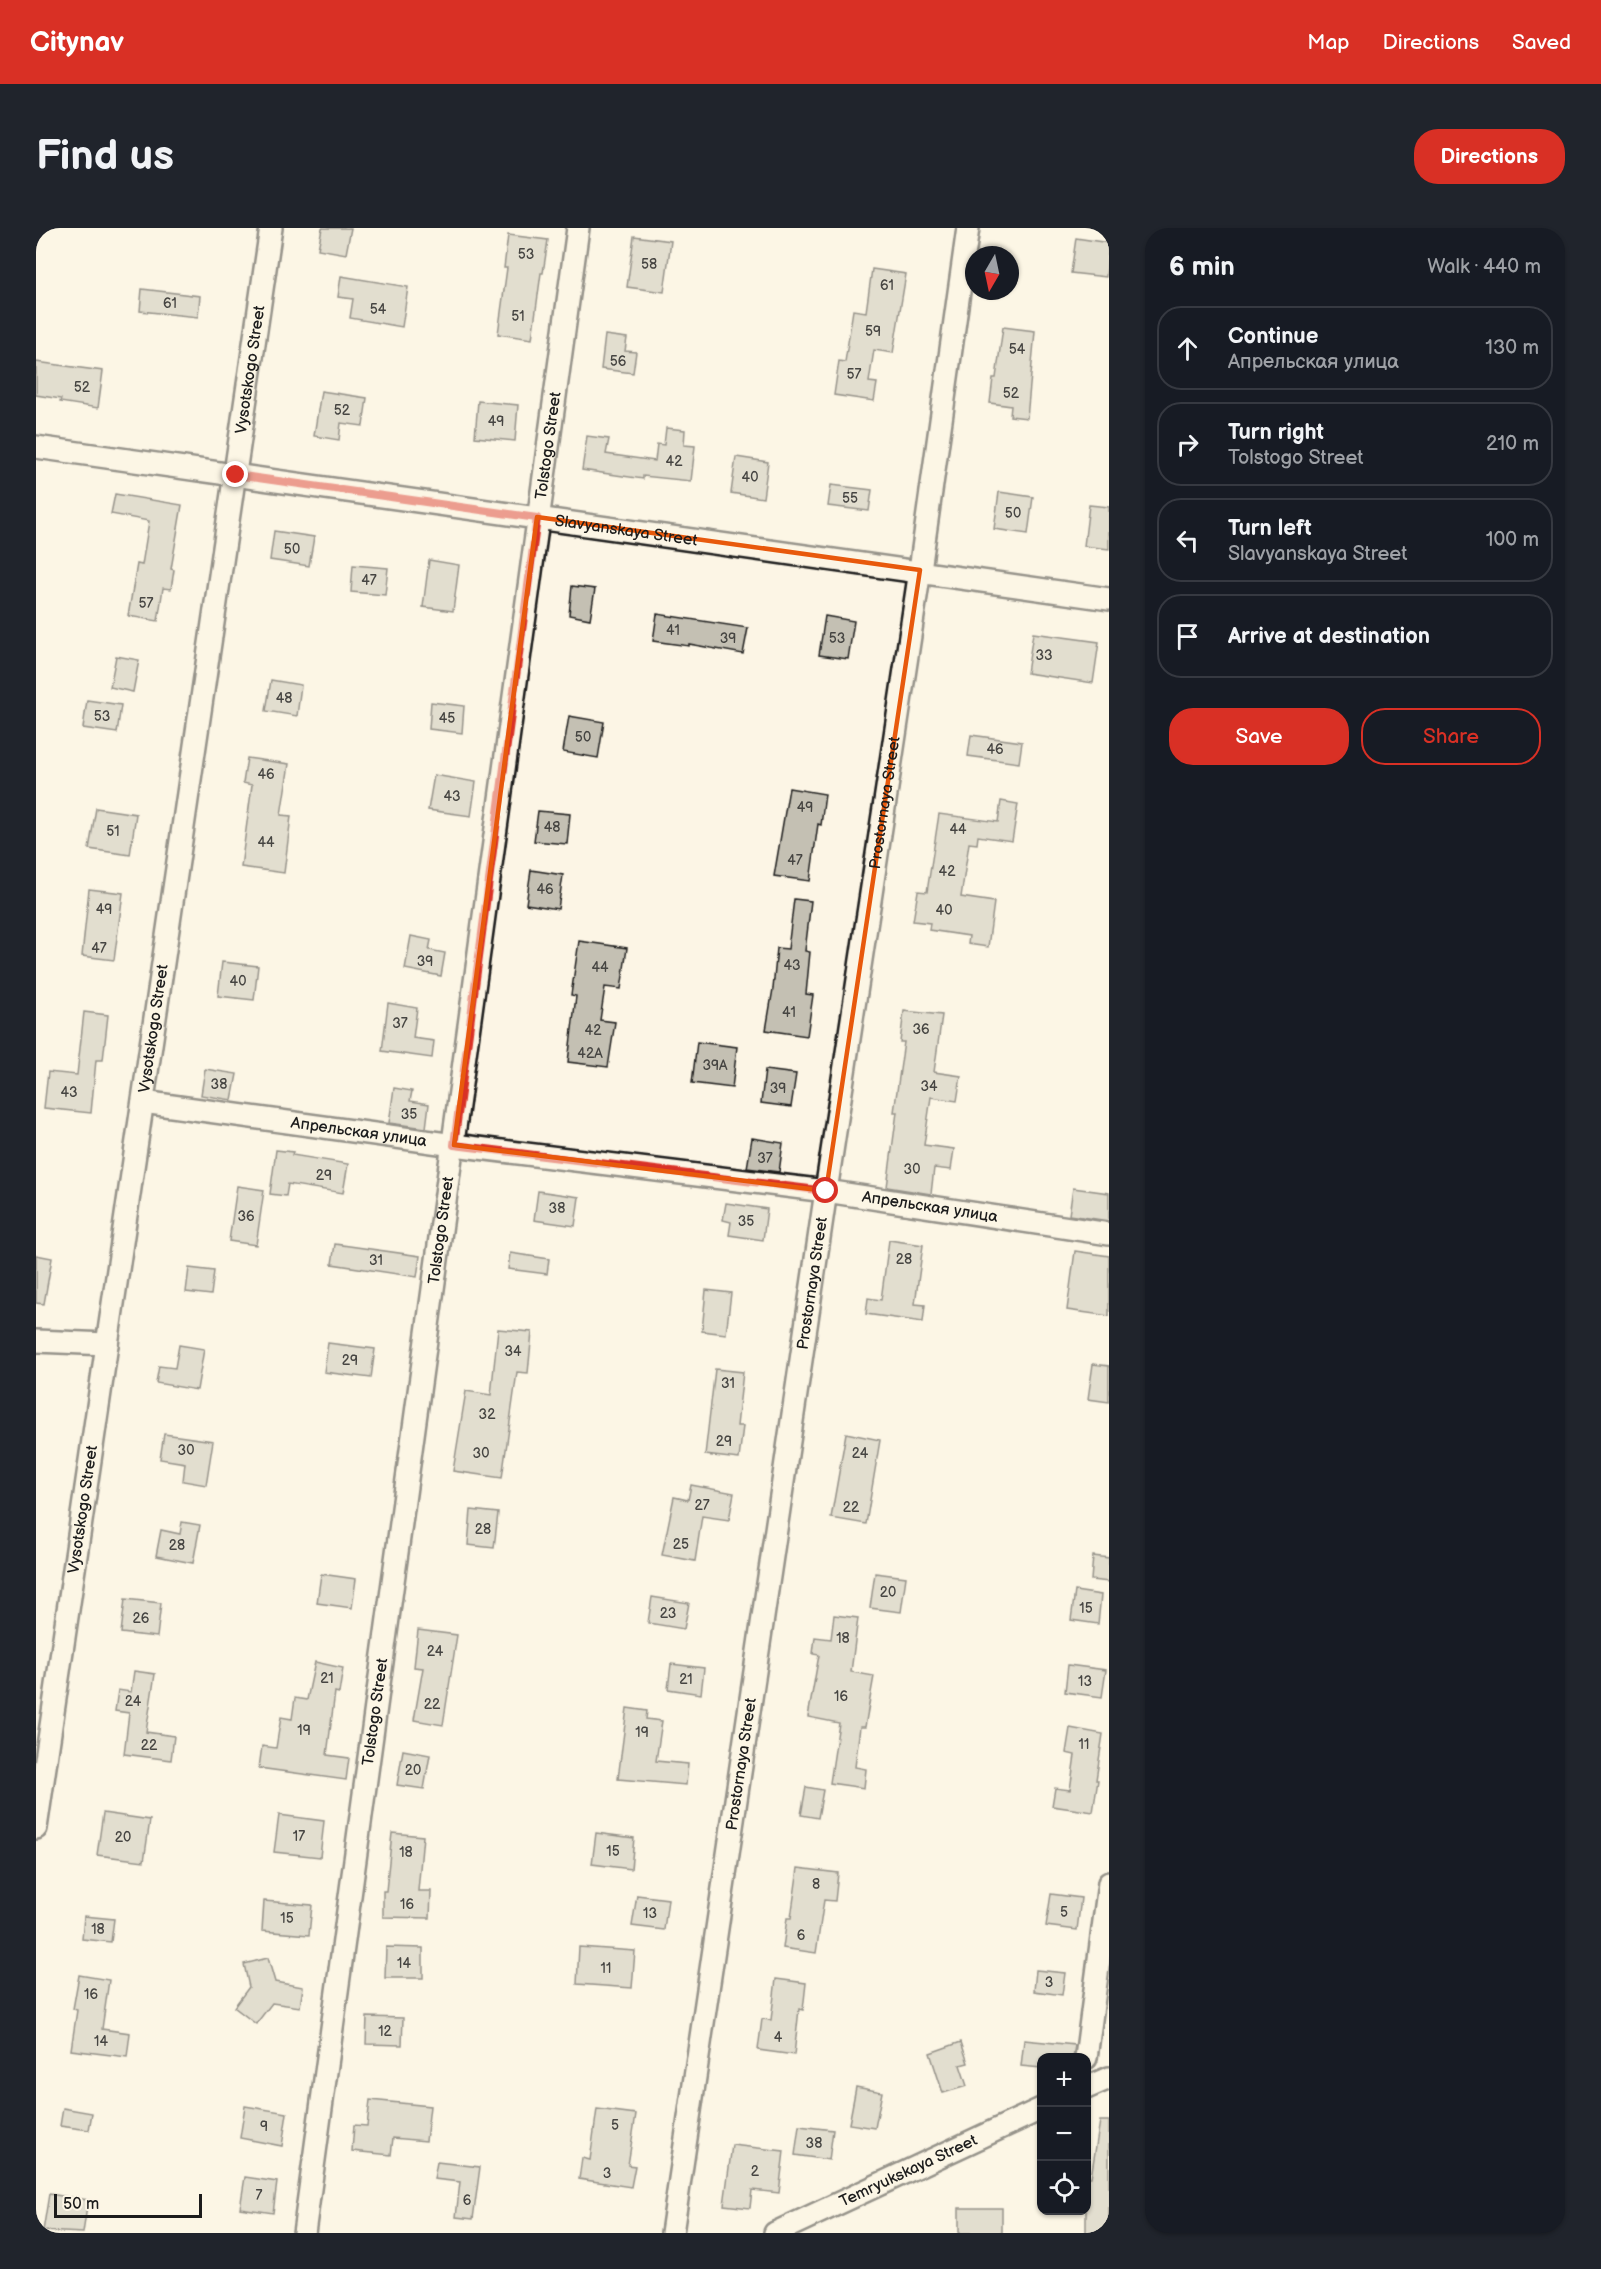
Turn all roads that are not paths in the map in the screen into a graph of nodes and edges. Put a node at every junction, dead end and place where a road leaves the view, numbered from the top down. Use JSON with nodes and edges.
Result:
{"nodes":[{"id":1,"x":271,"y":228,"type":"edge"},
{"id":2,"x":578,"y":228,"type":"edge"},
{"id":3,"x":968,"y":228,"type":"edge"},
{"id":4,"x":36,"y":447,"type":"edge"},
{"id":5,"x":236,"y":475,"type":"junction"},
{"id":6,"x":537,"y":518,"type":"junction"},
{"id":7,"x":920,"y":570,"type":"junction"},
{"id":8,"x":1109,"y":599,"type":"edge"},
{"id":9,"x":143,"y":1102,"type":"junction"},
{"id":10,"x":454,"y":1145,"type":"junction"},
{"id":11,"x":826,"y":1191,"type":"junction"},
{"id":12,"x":1109,"y":1234,"type":"edge"},
{"id":13,"x":36,"y":1341,"type":"edge"},
{"id":14,"x":107,"y":1344,"type":"junction"},
{"id":15,"x":36,"y":1828,"type":"edge"},
{"id":16,"x":1109,"y":1883,"type":"edge"},
{"id":17,"x":1087,"y":2053,"type":"edge"},
{"id":18,"x":1109,"y":2078,"type":"edge"},
{"id":19,"x":1091,"y":2086,"type":"edge"},
{"id":20,"x":1037,"y":2111,"type":"edge"},
{"id":21,"x":304,"y":2233,"type":"edge"},
{"id":22,"x":672,"y":2233,"type":"edge"},
{"id":23,"x":775,"y":2233,"type":"edge"}],
"edges":[{"from":1,"to":5,"type":"street","name":"Vysotskogo Street"},
{"from":2,"to":6,"type":"street","name":"Tolstogo Street"},
{"from":3,"to":7,"type":"street","name":"Prostornaya Street"},
{"from":4,"to":5,"type":"street","name":"Slavyanskaya Street"},
{"from":5,"to":6,"type":"street","name":"Slavyanskaya Street"},
{"from":5,"to":9,"type":"street","name":"Vysotskogo Street"},
{"from":6,"to":7,"type":"street","name":"Slavyanskaya Street"},
{"from":6,"to":10,"type":"street","name":"Tolstogo Street"},
{"from":7,"to":8,"type":"street","name":"Slavyanskaya Street"},
{"from":7,"to":11,"type":"street","name":"Prostornaya Street"},
{"from":9,"to":10,"type":"street","name":"Апрельская улица"},
{"from":9,"to":14,"type":"street","name":"Vysotskogo Street"},
{"from":10,"to":11,"type":"street","name":"Апрельская улица"},
{"from":10,"to":21,"type":"street","name":"Tolstogo Street"},
{"from":11,"to":12,"type":"street","name":"Апрельская улица"},
{"from":11,"to":22,"type":"street","name":"Prostornaya Street"},
{"from":13,"to":14,"type":"street"},
{"from":14,"to":15,"type":"street","name":"Vysotskogo Street"},
{"from":16,"to":17,"type":"street"},
{"from":18,"to":19,"type":"street"},
{"from":20,"to":23,"type":"street","name":"Temryukskaya Street"}]}
